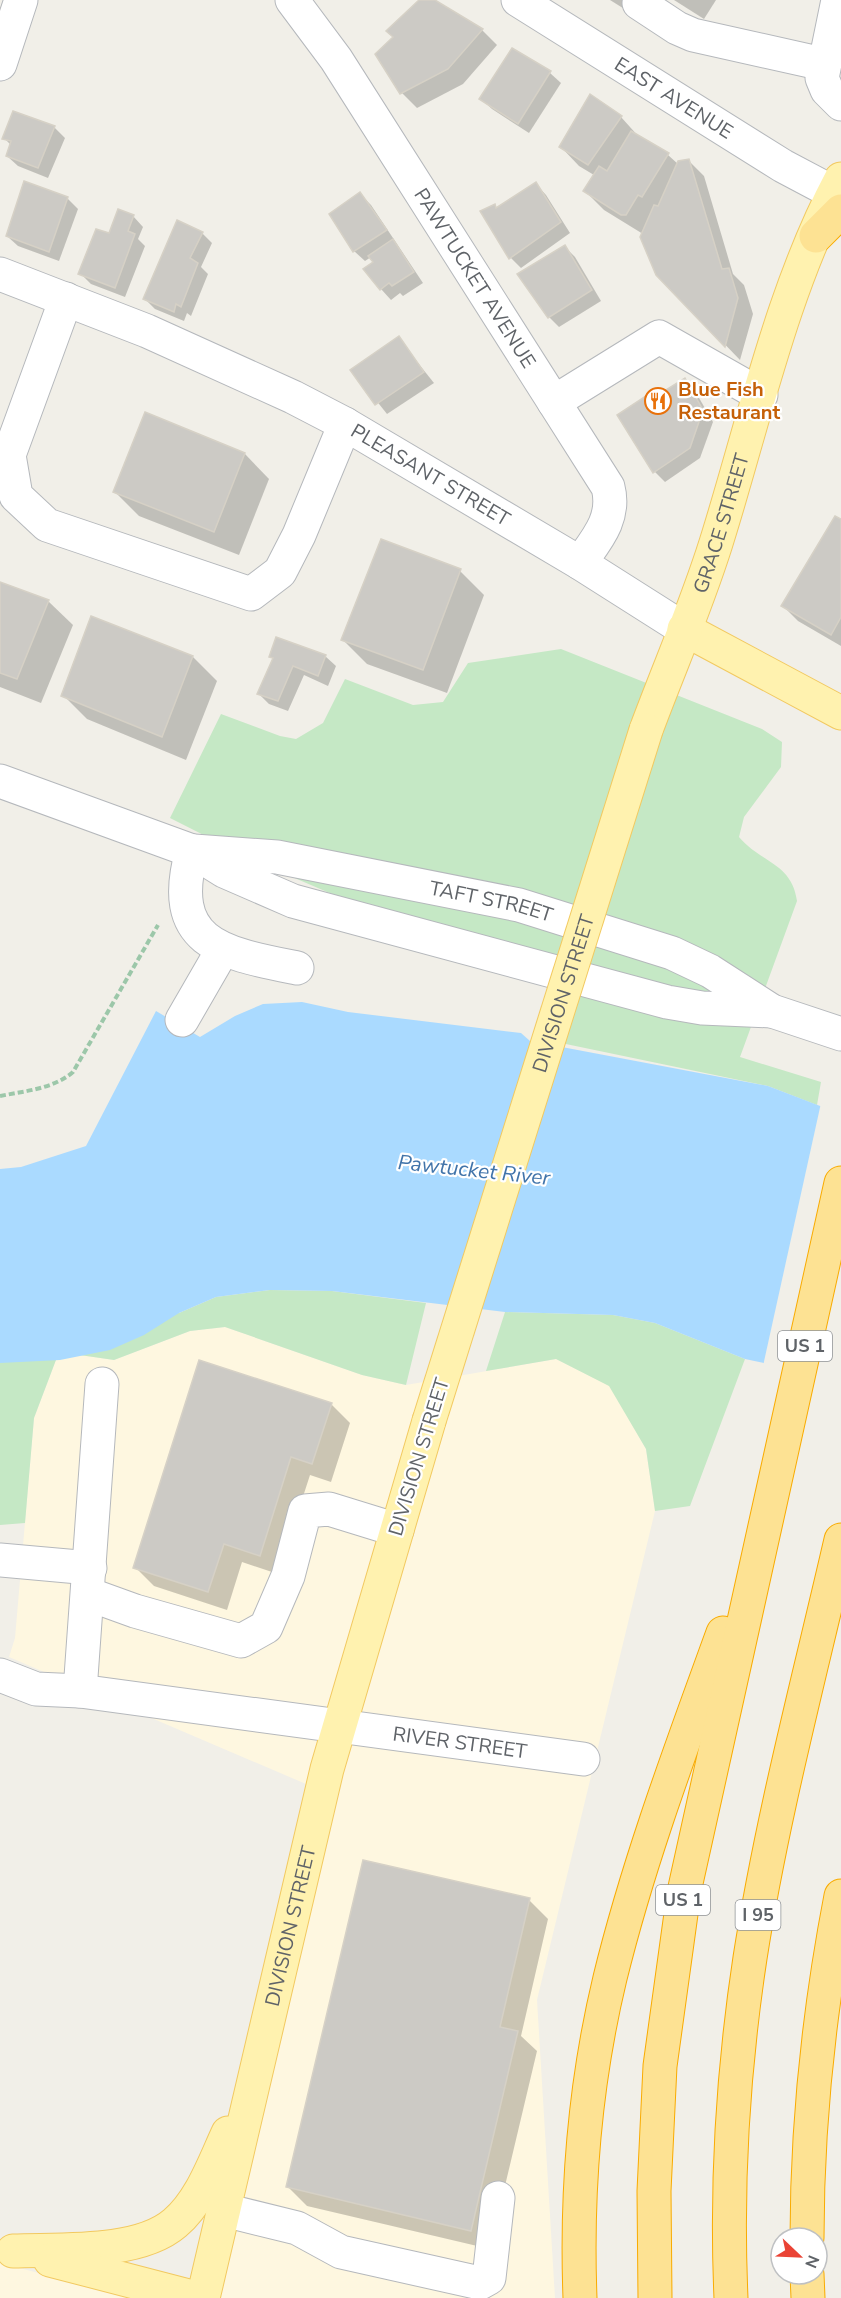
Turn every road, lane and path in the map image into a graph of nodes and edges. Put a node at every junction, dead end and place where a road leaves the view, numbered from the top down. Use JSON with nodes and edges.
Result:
{"nodes":[{"id":1,"x":21,"y":0,"type":"edge"},
{"id":2,"x":292,"y":0,"type":"edge"},
{"id":3,"x":838,"y":0,"type":"edge"},
{"id":4,"x":531,"y":3,"type":"edge"},
{"id":5,"x":639,"y":3,"type":"dead end"},
{"id":6,"x":0,"y":62,"type":"edge"},
{"id":7,"x":823,"y":64,"type":"junction"},
{"id":8,"x":841,"y":104,"type":"edge"},
{"id":9,"x":839,"y":194,"type":"edge"},
{"id":10,"x":816,"y":236,"type":"joint"},
{"id":11,"x":0,"y":274,"type":"edge"},
{"id":12,"x":66,"y":299,"type":"junction"},
{"id":13,"x":761,"y":394,"type":"junction"},
{"id":14,"x":554,"y":402,"type":"junction"},
{"id":15,"x":345,"y":424,"type":"junction"},
{"id":16,"x":580,"y":563,"type":"junction"},
{"id":17,"x":684,"y":629,"type":"junction"},
{"id":18,"x":841,"y":713,"type":"edge"},
{"id":19,"x":0,"y":781,"type":"edge"},
{"id":20,"x":192,"y":851,"type":"junction"},
{"id":21,"x":187,"y":912,"type":"junction"},
{"id":22,"x":627,"y":937,"type":"junction"},
{"id":23,"x":223,"y":949,"type":"junction"},
{"id":24,"x":297,"y":968,"type":"dead end"},
{"id":25,"x":611,"y":987,"type":"junction"},
{"id":26,"x":772,"y":1011,"type":"junction"},
{"id":27,"x":183,"y":1020,"type":"dead end"},
{"id":28,"x":841,"y":1034,"type":"edge"},
{"id":29,"x":0,"y":1096,"type":"edge"},
{"id":30,"x":841,"y":1183,"type":"edge"},
{"id":31,"x":102,"y":1384,"type":"dead end"},
{"id":32,"x":769,"y":1510,"type":"junction"},
{"id":33,"x":397,"y":1530,"type":"junction"},
{"id":34,"x":841,"y":1540,"type":"edge"},
{"id":35,"x":0,"y":1560,"type":"edge"},
{"id":36,"x":89,"y":1581,"type":"junction"},
{"id":37,"x":0,"y":1675,"type":"edge"},
{"id":38,"x":80,"y":1691,"type":"junction"},
{"id":39,"x":339,"y":1725,"type":"junction"},
{"id":40,"x":583,"y":1759,"type":"dead end"},
{"id":41,"x":841,"y":1896,"type":"edge"},
{"id":42,"x":259,"y":2069,"type":"junction"},
{"id":43,"x":498,"y":2198,"type":"dead end"},
{"id":44,"x":224,"y":2210,"type":"junction"},
{"id":45,"x":807,"y":2226,"type":"edge"},
{"id":46,"x":7,"y":2249,"type":"edge"},
{"id":47,"x":196,"y":2298,"type":"edge"},
{"id":48,"x":203,"y":2298,"type":"edge"},
{"id":49,"x":580,"y":2298,"type":"edge"},
{"id":50,"x":655,"y":2298,"type":"edge"},
{"id":51,"x":731,"y":2298,"type":"edge"}],
"edges":[{"from":1,"to":6,"type":"street"},
{"from":2,"to":14,"type":"street","name":"PAWTUCKET AVENUE"},
{"from":3,"to":7,"type":"street"},
{"from":4,"to":9,"type":"street","name":"EAST AVENUE"},
{"from":5,"to":7,"type":"street"},
{"from":7,"to":8,"type":"street"},
{"from":9,"to":10,"type":"highway"},
{"from":10,"to":13,"type":"main road","name":"GRACE STREET"},
{"from":11,"to":12,"type":"street","name":"PLEASANT STREET"},
{"from":12,"to":15,"type":"street","name":"PLEASANT STREET"},
{"from":12,"to":15,"type":"street"},
{"from":13,"to":14,"type":"street"},
{"from":13,"to":17,"type":"main road","name":"GRACE STREET"},
{"from":14,"to":16,"type":"street","name":"PAWTUCKET AVENUE"},
{"from":15,"to":16,"type":"street","name":"PLEASANT STREET"},
{"from":16,"to":17,"type":"street","name":"PLEASANT STREET"},
{"from":17,"to":18,"type":"main road","name":"PLEASANT STREET"},
{"from":17,"to":33,"type":"main road","name":"DIVISION STREET","bridge":true},
{"from":19,"to":20,"type":"street","name":"TAFT STREET"},
{"from":20,"to":21,"type":"street"},
{"from":20,"to":22,"type":"street","name":"TAFT STREET"},
{"from":20,"to":25,"type":"street","name":"TAFT STREET"},
{"from":21,"to":23,"type":"street"},
{"from":21,"to":29,"type":"path"},
{"from":22,"to":25,"type":"street"},
{"from":22,"to":26,"type":"street","name":"TAFT STREET"},
{"from":23,"to":24,"type":"street"},
{"from":23,"to":27,"type":"street"},
{"from":25,"to":26,"type":"street","name":"TAFT STREET"},
{"from":26,"to":28,"type":"street","name":"TAFT STREET"},
{"from":30,"to":32,"type":"highway","number":"US 1"},
{"from":31,"to":36,"type":"street"},
{"from":32,"to":49,"type":"highway"},
{"from":32,"to":50,"type":"highway","number":"US 1"},
{"from":33,"to":36,"type":"street"},
{"from":33,"to":39,"type":"main road","name":"DIVISION STREET"},
{"from":34,"to":51,"type":"highway","number":"I 95"},
{"from":35,"to":36,"type":"street"},
{"from":36,"to":38,"type":"street"},
{"from":37,"to":38,"type":"street","name":"RIVER STREET"},
{"from":38,"to":39,"type":"street","name":"RIVER STREET"},
{"from":39,"to":40,"type":"street","name":"RIVER STREET"},
{"from":39,"to":42,"type":"main road","name":"DIVISION STREET"},
{"from":41,"to":45,"type":"highway"},
{"from":42,"to":44,"type":"main road","name":"DIVISION STREET"},
{"from":42,"to":46,"type":"main road"},
{"from":43,"to":44,"type":"street"},
{"from":44,"to":48,"type":"main road","name":"DIVISION STREET"},
{"from":46,"to":47,"type":"main road"}]}
